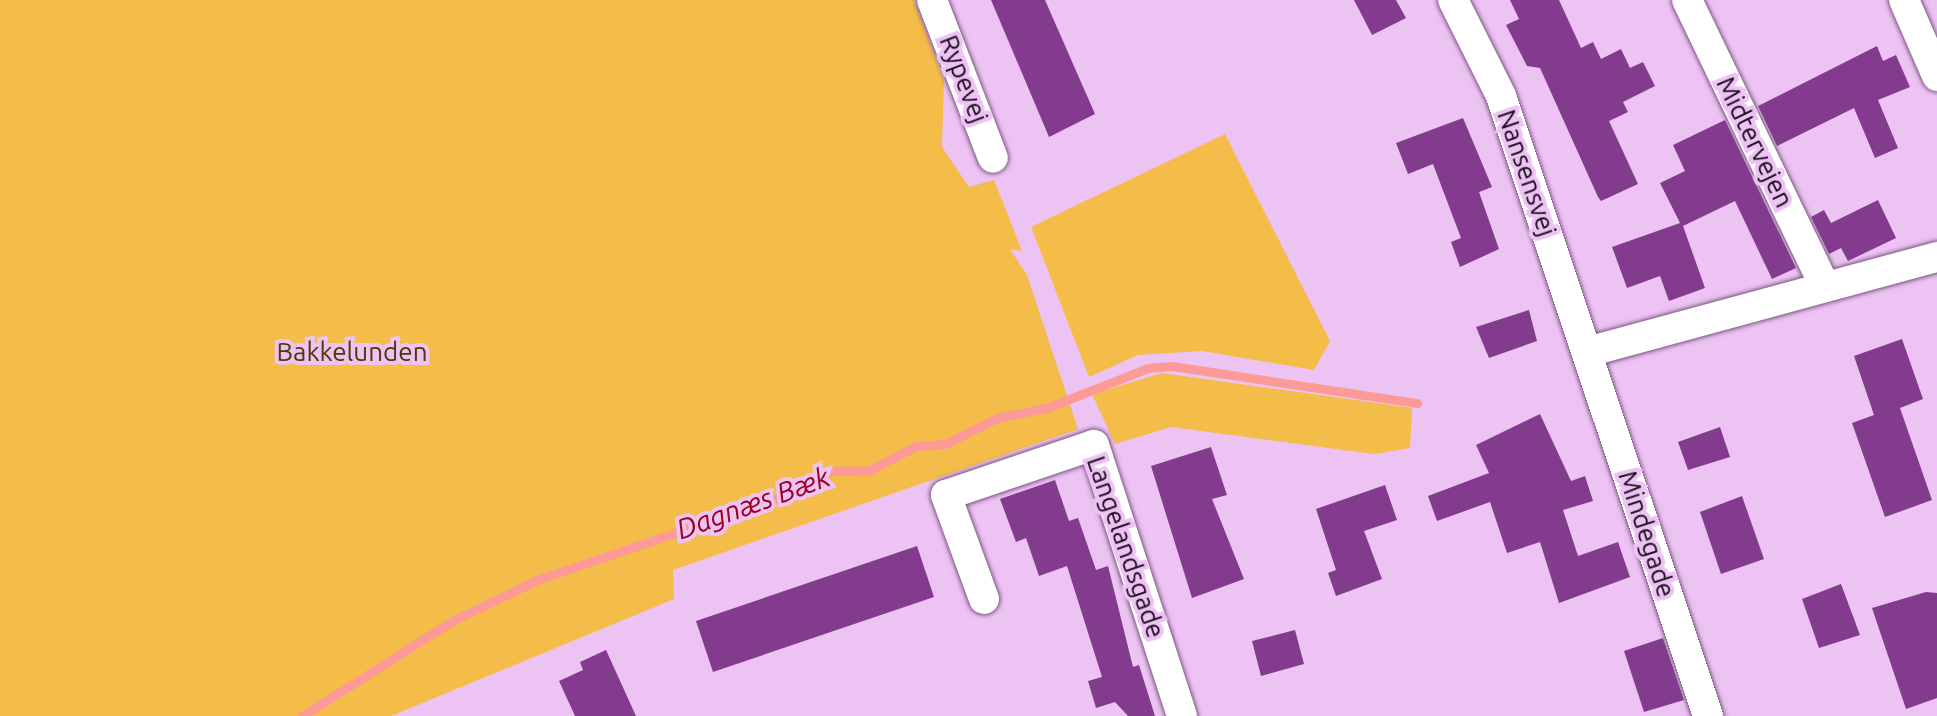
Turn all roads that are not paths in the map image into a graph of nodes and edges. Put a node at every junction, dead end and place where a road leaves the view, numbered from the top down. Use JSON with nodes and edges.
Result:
{"nodes":[{"id":1,"x":932,"y":0,"type":"edge"},
{"id":2,"x":1453,"y":0,"type":"edge"},
{"id":3,"x":1687,"y":0,"type":"edge"},
{"id":4,"x":1904,"y":0,"type":"edge"},
{"id":5,"x":1937,"y":76,"type":"edge"},
{"id":6,"x":993,"y":158,"type":"dead end"},
{"id":7,"x":1937,"y":257,"type":"edge"},
{"id":8,"x":1824,"y":285,"type":"junction"},
{"id":9,"x":1587,"y":352,"type":"junction"},
{"id":10,"x":984,"y":599,"type":"dead end"},
{"id":11,"x":1182,"y":716,"type":"edge"},
{"id":12,"x":1708,"y":716,"type":"edge"}],
"edges":[{"from":1,"to":6,"type":"street","name":"Rypevej"},
{"from":2,"to":9,"type":"street","name":"Nansensvej"},
{"from":3,"to":8,"type":"street","name":"Midtervejen"},
{"from":4,"to":5,"type":"street"},
{"from":7,"to":8,"type":"street"},
{"from":8,"to":9,"type":"street"},
{"from":9,"to":12,"type":"street","name":"Mindegade"},
{"from":10,"to":11,"type":"street","name":"Langelandsgade"}]}
